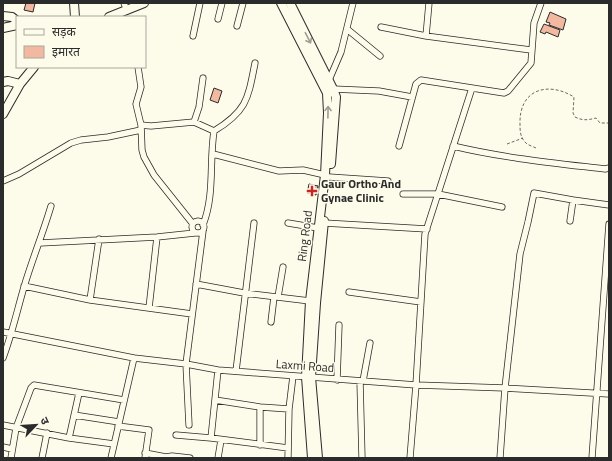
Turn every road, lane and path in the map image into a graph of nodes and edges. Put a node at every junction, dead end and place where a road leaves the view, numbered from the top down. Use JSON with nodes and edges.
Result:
{"nodes":[{"id":1,"x":74,"y":3,"type":"edge"},
{"id":2,"x":144,"y":3,"type":"edge"},
{"id":3,"x":200,"y":3,"type":"edge"},
{"id":4,"x":222,"y":3,"type":"edge"},
{"id":5,"x":243,"y":3,"type":"edge"},
{"id":6,"x":281,"y":3,"type":"edge"},
{"id":7,"x":290,"y":3,"type":"edge"},
{"id":8,"x":353,"y":3,"type":"edge"},
{"id":9,"x":430,"y":3,"type":"edge"},
{"id":10,"x":541,"y":3,"type":"edge"},
{"id":11,"x":123,"y":11,"type":"edge"},
{"id":12,"x":3,"y":16,"type":"edge"},
{"id":13,"x":75,"y":16,"type":"edge"},
{"id":14,"x":111,"y":16,"type":"edge"},
{"id":15,"x":218,"y":19,"type":"dead end"},
{"id":16,"x":16,"y":20,"type":"edge"},
{"id":17,"x":16,"y":25,"type":"edge"},
{"id":18,"x":237,"y":26,"type":"dead end"},
{"id":19,"x":3,"y":28,"type":"edge"},
{"id":20,"x":382,"y":28,"type":"dead end"},
{"id":21,"x":347,"y":29,"type":"junction"},
{"id":22,"x":193,"y":36,"type":"dead end"},
{"id":23,"x":426,"y":36,"type":"junction"},
{"id":24,"x":531,"y":50,"type":"junction"},
{"id":25,"x":380,"y":56,"type":"dead end"},
{"id":26,"x":255,"y":63,"type":"dead end"},
{"id":27,"x":33,"y":68,"type":"edge"},
{"id":28,"x":138,"y":68,"type":"edge"},
{"id":29,"x":203,"y":78,"type":"dead end"},
{"id":30,"x":329,"y":80,"type":"junction"},
{"id":31,"x":3,"y":82,"type":"edge"},
{"id":32,"x":20,"y":84,"type":"junction"},
{"id":33,"x":472,"y":88,"type":"junction"},
{"id":34,"x":333,"y":89,"type":"junction"},
{"id":35,"x":412,"y":97,"type":"junction"},
{"id":36,"x":3,"y":114,"type":"edge"},
{"id":37,"x":194,"y":122,"type":"junction"},
{"id":38,"x":609,"y":123,"type":"edge"},
{"id":39,"x":141,"y":128,"type":"junction"},
{"id":40,"x":214,"y":131,"type":"junction"},
{"id":41,"x":523,"y":138,"type":"junction"},
{"id":42,"x":507,"y":144,"type":"dead end"},
{"id":43,"x":399,"y":146,"type":"dead end"},
{"id":44,"x":453,"y":146,"type":"junction"},
{"id":45,"x":536,"y":148,"type":"dead end"},
{"id":46,"x":213,"y":154,"type":"junction"},
{"id":47,"x":609,"y":168,"type":"edge"},
{"id":48,"x":327,"y":176,"type":"junction"},
{"id":49,"x":388,"y":180,"type":"dead end"},
{"id":50,"x":3,"y":181,"type":"edge"},
{"id":51,"x":403,"y":194,"type":"dead end"},
{"id":52,"x":438,"y":194,"type":"junction"},
{"id":53,"x":573,"y":200,"type":"junction"},
{"id":54,"x":609,"y":205,"type":"edge"},
{"id":55,"x":51,"y":206,"type":"dead end"},
{"id":56,"x":502,"y":207,"type":"dead end"},
{"id":57,"x":570,"y":221,"type":"dead end"},
{"id":58,"x":254,"y":223,"type":"dead end"},
{"id":59,"x":288,"y":223,"type":"dead end"},
{"id":60,"x":193,"y":224,"type":"junction"},
{"id":61,"x":609,"y":224,"type":"edge"},
{"id":62,"x":321,"y":225,"type":"junction"},
{"id":63,"x":203,"y":228,"type":"junction"},
{"id":64,"x":427,"y":229,"type":"junction"},
{"id":65,"x":195,"y":233,"type":"junction"},
{"id":66,"x":158,"y":236,"type":"junction"},
{"id":67,"x":99,"y":239,"type":"junction"},
{"id":68,"x":40,"y":243,"type":"junction"},
{"id":69,"x":283,"y":267,"type":"dead end"},
{"id":70,"x":196,"y":284,"type":"junction"},
{"id":71,"x":24,"y":286,"type":"junction"},
{"id":72,"x":349,"y":292,"type":"dead end"},
{"id":73,"x":244,"y":293,"type":"junction"},
{"id":74,"x":276,"y":297,"type":"junction"},
{"id":75,"x":90,"y":300,"type":"junction"},
{"id":76,"x":310,"y":301,"type":"junction"},
{"id":77,"x":421,"y":302,"type":"junction"},
{"id":78,"x":149,"y":308,"type":"junction"},
{"id":79,"x":192,"y":314,"type":"junction"},
{"id":80,"x":271,"y":322,"type":"dead end"},
{"id":81,"x":339,"y":325,"type":"dead end"},
{"id":82,"x":3,"y":332,"type":"edge"},
{"id":83,"x":12,"y":334,"type":"junction"},
{"id":84,"x":370,"y":343,"type":"dead end"},
{"id":85,"x":3,"y":358,"type":"edge"},
{"id":86,"x":134,"y":358,"type":"junction"},
{"id":87,"x":186,"y":364,"type":"junction"},
{"id":88,"x":218,"y":370,"type":"junction"},
{"id":89,"x":236,"y":371,"type":"junction"},
{"id":90,"x":293,"y":376,"type":"junction"},
{"id":91,"x":308,"y":377,"type":"junction"},
{"id":92,"x":337,"y":380,"type":"junction"},
{"id":93,"x":362,"y":381,"type":"junction"},
{"id":94,"x":416,"y":385,"type":"junction"},
{"id":95,"x":505,"y":388,"type":"junction"},
{"id":96,"x":79,"y":393,"type":"junction"},
{"id":97,"x":596,"y":393,"type":"junction"},
{"id":98,"x":609,"y":394,"type":"edge"},
{"id":99,"x":124,"y":400,"type":"junction"},
{"id":100,"x":215,"y":400,"type":"junction"},
{"id":101,"x":260,"y":407,"type":"junction"},
{"id":102,"x":289,"y":409,"type":"junction"},
{"id":103,"x":74,"y":415,"type":"junction"},
{"id":104,"x":118,"y":424,"type":"junction"},
{"id":105,"x":3,"y":425,"type":"edge"},
{"id":106,"x":189,"y":425,"type":"dead end"},
{"id":107,"x":16,"y":428,"type":"junction"},
{"id":108,"x":47,"y":433,"type":"junction"},
{"id":109,"x":176,"y":435,"type":"dead end"},
{"id":110,"x":69,"y":438,"type":"junction"},
{"id":111,"x":211,"y":438,"type":"junction"},
{"id":112,"x":221,"y":440,"type":"junction"},
{"id":113,"x":114,"y":444,"type":"junction"},
{"id":114,"x":260,"y":445,"type":"junction"},
{"id":115,"x":3,"y":447,"type":"edge"},
{"id":116,"x":288,"y":448,"type":"junction"},
{"id":117,"x":12,"y":449,"type":"junction"},
{"id":118,"x":145,"y":456,"type":"edge"},
{"id":119,"x":166,"y":457,"type":"edge"},
{"id":120,"x":10,"y":458,"type":"edge"},
{"id":121,"x":42,"y":458,"type":"edge"},
{"id":122,"x":111,"y":458,"type":"edge"},
{"id":123,"x":190,"y":458,"type":"edge"},
{"id":124,"x":218,"y":458,"type":"edge"},
{"id":125,"x":288,"y":458,"type":"edge"},
{"id":126,"x":312,"y":458,"type":"edge"},
{"id":127,"x":318,"y":458,"type":"edge"},
{"id":128,"x":362,"y":458,"type":"edge"},
{"id":129,"x":410,"y":458,"type":"edge"},
{"id":130,"x":500,"y":458,"type":"edge"},
{"id":131,"x":592,"y":458,"type":"edge"}],
"edges":[{"from":1,"to":13,"type":"street"},
{"from":2,"to":11,"type":"street"},
{"from":3,"to":22,"type":"street"},
{"from":4,"to":15,"type":"street"},
{"from":5,"to":18,"type":"street"},
{"from":48,"to":6,"type":"street","name":"Ring Road","one_way":true},
{"from":7,"to":30,"type":"street","name":"Ring Road","one_way":true},
{"from":8,"to":21,"type":"street"},
{"from":9,"to":23,"type":"street"},
{"from":10,"to":24,"type":"street"},
{"from":11,"to":14,"type":"street"},
{"from":12,"to":16,"type":"street"},
{"from":17,"to":19,"type":"street"},
{"from":20,"to":23,"type":"street"},
{"from":21,"to":25,"type":"street"},
{"from":21,"to":30,"type":"street"},
{"from":23,"to":24,"type":"street"},
{"from":24,"to":33,"type":"street"},
{"from":26,"to":40,"type":"street"},
{"from":27,"to":32,"type":"street"},
{"from":28,"to":39,"type":"street"},
{"from":29,"to":37,"type":"street"},
{"from":30,"to":34,"type":"street","name":"Ring Road"},
{"from":31,"to":32,"type":"street"},
{"from":32,"to":36,"type":"street"},
{"from":33,"to":35,"type":"street"},
{"from":33,"to":44,"type":"street"},
{"from":34,"to":35,"type":"street"},
{"from":34,"to":48,"type":"street","name":"Ring Road"},
{"from":35,"to":43,"type":"street"},
{"from":37,"to":39,"type":"street"},
{"from":37,"to":40,"type":"street"},
{"from":38,"to":41,"type":"path"},
{"from":39,"to":50,"type":"street"},
{"from":39,"to":60,"type":"street"},
{"from":40,"to":46,"type":"street"},
{"from":41,"to":42,"type":"path"},
{"from":41,"to":45,"type":"path"},
{"from":44,"to":47,"type":"street"},
{"from":44,"to":52,"type":"street"},
{"from":46,"to":48,"type":"street"},
{"from":46,"to":63,"type":"street"},
{"from":48,"to":49,"type":"street"},
{"from":48,"to":62,"type":"street","name":"Ring Road"},
{"from":51,"to":52,"type":"street"},
{"from":52,"to":56,"type":"street"},
{"from":52,"to":64,"type":"street"},
{"from":53,"to":54,"type":"street"},
{"from":53,"to":57,"type":"street"},
{"from":53,"to":95,"type":"street"},
{"from":55,"to":68,"type":"street"},
{"from":58,"to":73,"type":"street"},
{"from":59,"to":62,"type":"street"},
{"from":60,"to":63,"type":"street"},
{"from":60,"to":65,"type":"street"},
{"from":61,"to":97,"type":"street"},
{"from":62,"to":64,"type":"street"},
{"from":62,"to":76,"type":"street","name":"Ring Road"},
{"from":62,"to":91,"type":"street","name":"Ring Road"},
{"from":63,"to":65,"type":"street"},
{"from":63,"to":70,"type":"street"},
{"from":64,"to":77,"type":"street"},
{"from":65,"to":66,"type":"street"},
{"from":66,"to":67,"type":"street"},
{"from":66,"to":78,"type":"street"},
{"from":67,"to":68,"type":"street"},
{"from":67,"to":75,"type":"street"},
{"from":68,"to":71,"type":"street"},
{"from":69,"to":74,"type":"street"},
{"from":70,"to":73,"type":"street"},
{"from":70,"to":79,"type":"street"},
{"from":71,"to":75,"type":"street"},
{"from":71,"to":83,"type":"street"},
{"from":72,"to":77,"type":"street"},
{"from":73,"to":74,"type":"street"},
{"from":73,"to":89,"type":"street"},
{"from":74,"to":76,"type":"street"},
{"from":74,"to":80,"type":"street"},
{"from":75,"to":78,"type":"street"},
{"from":76,"to":91,"type":"street","name":"Ring Road"},
{"from":77,"to":94,"type":"street"},
{"from":78,"to":79,"type":"street"},
{"from":79,"to":87,"type":"street"},
{"from":81,"to":92,"type":"street"},
{"from":82,"to":83,"type":"street","name":"Laxmi Road"},
{"from":83,"to":85,"type":"street"},
{"from":83,"to":86,"type":"street","name":"Laxmi Road"},
{"from":84,"to":93,"type":"street"},
{"from":86,"to":87,"type":"street","name":"Laxmi Road"},
{"from":86,"to":99,"type":"street"},
{"from":87,"to":88,"type":"street","name":"Laxmi Road"},
{"from":87,"to":106,"type":"street"},
{"from":88,"to":89,"type":"street","name":"Laxmi Road"},
{"from":88,"to":100,"type":"street"},
{"from":89,"to":90,"type":"street","name":"Laxmi Road"},
{"from":90,"to":91,"type":"street","name":"Laxmi Road"},
{"from":90,"to":102,"type":"street"},
{"from":91,"to":92,"type":"street","name":"Laxmi Road"},
{"from":91,"to":126,"type":"street","name":"Ring Road"},
{"from":91,"to":127,"type":"street","name":"Ring Road"},
{"from":92,"to":93,"type":"street","name":"Laxmi Road"},
{"from":93,"to":94,"type":"street","name":"Laxmi Road"},
{"from":93,"to":128,"type":"street"},
{"from":94,"to":95,"type":"street","name":"Laxmi Road"},
{"from":94,"to":129,"type":"street"},
{"from":95,"to":97,"type":"street","name":"Laxmi Road"},
{"from":95,"to":130,"type":"street"},
{"from":96,"to":99,"type":"street"},
{"from":96,"to":103,"type":"street"},
{"from":96,"to":107,"type":"street"},
{"from":97,"to":98,"type":"street","name":"Laxmi Road"},
{"from":97,"to":131,"type":"street"},
{"from":99,"to":104,"type":"street"},
{"from":100,"to":101,"type":"street"},
{"from":100,"to":111,"type":"street"},
{"from":101,"to":102,"type":"street"},
{"from":101,"to":114,"type":"street"},
{"from":102,"to":116,"type":"street"},
{"from":103,"to":104,"type":"street"},
{"from":103,"to":110,"type":"street"},
{"from":104,"to":113,"type":"street"},
{"from":104,"to":118,"type":"street"},
{"from":105,"to":107,"type":"street"},
{"from":107,"to":108,"type":"street"},
{"from":107,"to":117,"type":"street"},
{"from":108,"to":110,"type":"street"},
{"from":108,"to":121,"type":"street"},
{"from":109,"to":111,"type":"street"},
{"from":110,"to":113,"type":"street"},
{"from":111,"to":112,"type":"street"},
{"from":112,"to":114,"type":"street"},
{"from":112,"to":124,"type":"street"},
{"from":113,"to":122,"type":"street"},
{"from":114,"to":116,"type":"street"},
{"from":115,"to":117,"type":"street"},
{"from":116,"to":125,"type":"street"},
{"from":117,"to":120,"type":"street"},
{"from":118,"to":119,"type":"street"},
{"from":119,"to":123,"type":"street"}]}
